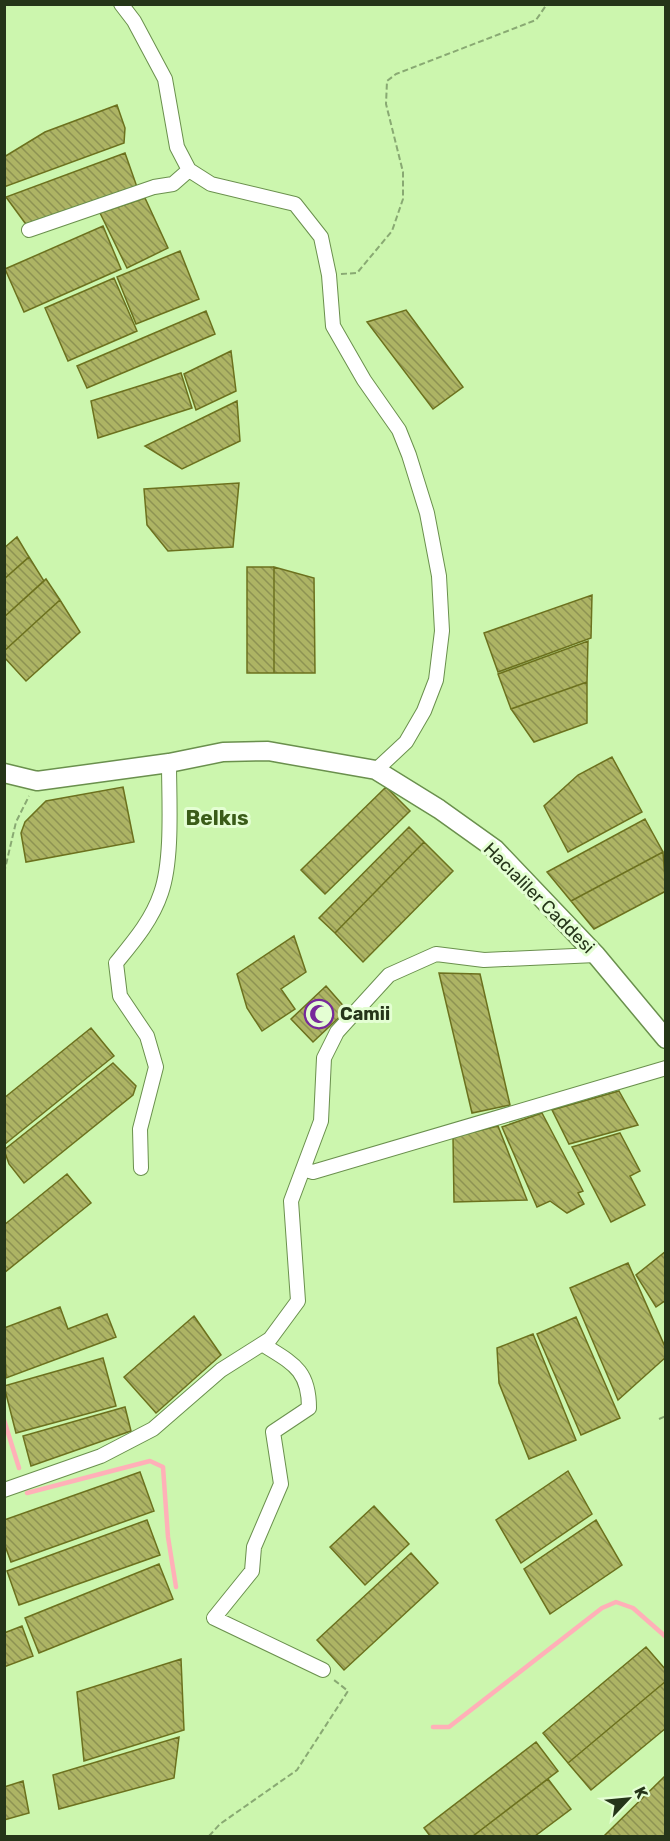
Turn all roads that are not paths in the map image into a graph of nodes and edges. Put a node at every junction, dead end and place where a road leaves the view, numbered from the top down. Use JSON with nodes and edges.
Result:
{"nodes":[{"id":1,"x":121,"y":4,"type":"edge"},
{"id":2,"x":189,"y":170,"type":"junction"},
{"id":3,"x":29,"y":230,"type":"dead end"},
{"id":4,"x":169,"y":763,"type":"junction"},
{"id":5,"x":376,"y":770,"type":"junction"},
{"id":6,"x":4,"y":773,"type":"edge"},
{"id":7,"x":596,"y":955,"type":"junction"},
{"id":8,"x":666,"y":1039,"type":"edge"},
{"id":9,"x":666,"y":1068,"type":"edge"},
{"id":10,"x":141,"y":1168,"type":"dead end"},
{"id":11,"x":303,"y":1169,"type":"junction"},
{"id":12,"x":262,"y":1344,"type":"junction"},
{"id":13,"x":4,"y":1490,"type":"edge"},
{"id":14,"x":323,"y":1670,"type":"road end"}],
"edges":[{"from":1,"to":2,"type":"street"},
{"from":2,"to":3,"type":"street"},
{"from":2,"to":5,"type":"street"},
{"from":4,"to":5,"type":"street","name":"Hacıaliler Caddesi"},
{"from":4,"to":6,"type":"street","name":"Hacıaliler Caddesi"},
{"from":4,"to":10,"type":"street"},
{"from":5,"to":7,"type":"street","name":"Hacıaliler Caddesi"},
{"from":7,"to":8,"type":"street","name":"Hacıaliler Caddesi"},
{"from":7,"to":11,"type":"street"},
{"from":9,"to":11,"type":"street"},
{"from":11,"to":12,"type":"street"},
{"from":12,"to":13,"type":"street"},
{"from":12,"to":14,"type":"street"}]}
